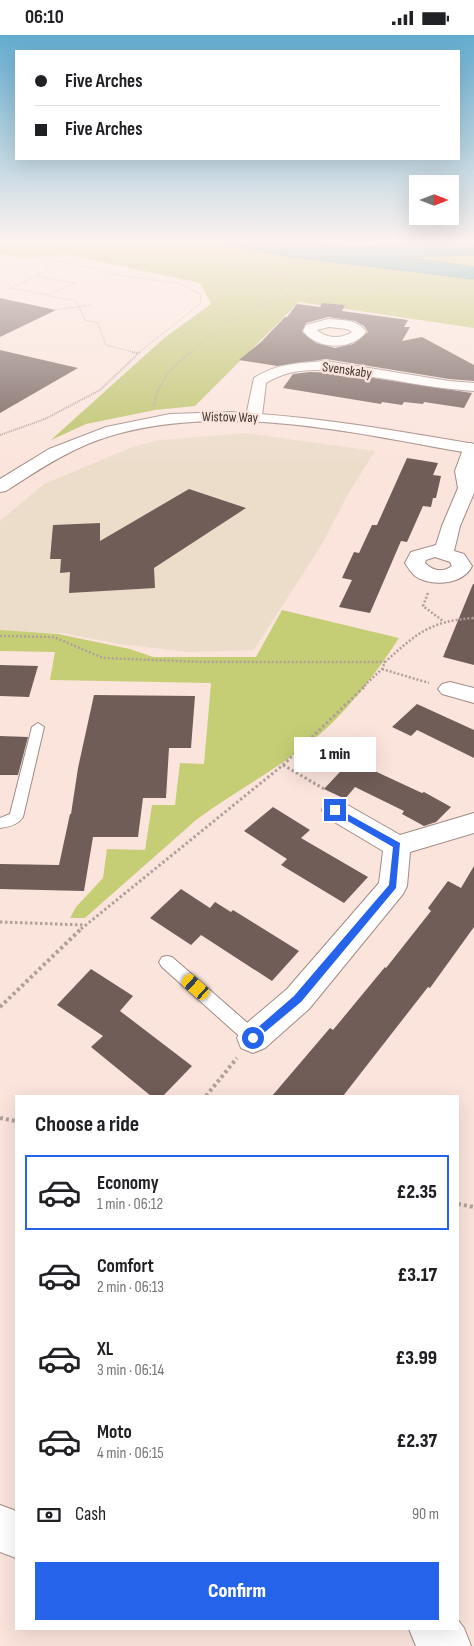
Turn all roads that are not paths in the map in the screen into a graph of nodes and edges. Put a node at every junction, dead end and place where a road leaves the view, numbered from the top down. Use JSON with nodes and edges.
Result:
{"nodes":[{"id":1,"x":323,"y":339,"type":"dead end"},
{"id":2,"x":301,"y":355,"type":"junction"},
{"id":3,"x":474,"y":387,"type":"edge"},
{"id":4,"x":254,"y":417,"type":"junction"},
{"id":5,"x":472,"y":449,"type":"edge"},
{"id":6,"x":0,"y":487,"type":"edge"},
{"id":7,"x":434,"y":576,"type":"road end"},
{"id":8,"x":450,"y":689,"type":"road end"},
{"id":9,"x":474,"y":696,"type":"edge"},
{"id":10,"x":38,"y":727,"type":"dead end"},
{"id":11,"x":335,"y":810,"type":"road end"},
{"id":12,"x":0,"y":823,"type":"edge"},
{"id":13,"x":474,"y":823,"type":"edge"},
{"id":14,"x":397,"y":846,"type":"junction"},
{"id":15,"x":167,"y":962,"type":"dead end"},
{"id":16,"x":253,"y":1038,"type":"joint"},
{"id":17,"x":0,"y":1527,"type":"edge"},
{"id":18,"x":15,"y":1534,"type":"edge"},
{"id":19,"x":435,"y":1630,"type":"edge"},
{"id":20,"x":446,"y":1646,"type":"edge"}],
"edges":[{"from":1,"to":2,"type":"street"},
{"from":2,"to":3,"type":"street","name":"Svenskaby"},
{"from":2,"to":4,"type":"street","name":"Svenskaby"},
{"from":4,"to":5,"type":"street","name":"Wistow Way"},
{"from":4,"to":6,"type":"street","name":"Wistow Way"},
{"from":5,"to":7,"type":"street"},
{"from":8,"to":9,"type":"street"},
{"from":10,"to":12,"type":"lane"},
{"from":11,"to":14,"type":"street"},
{"from":13,"to":14,"type":"street"},
{"from":14,"to":16,"type":"street"},
{"from":15,"to":16,"type":"lane"},
{"from":17,"to":18,"type":"street"},
{"from":19,"to":20,"type":"street"}]}
